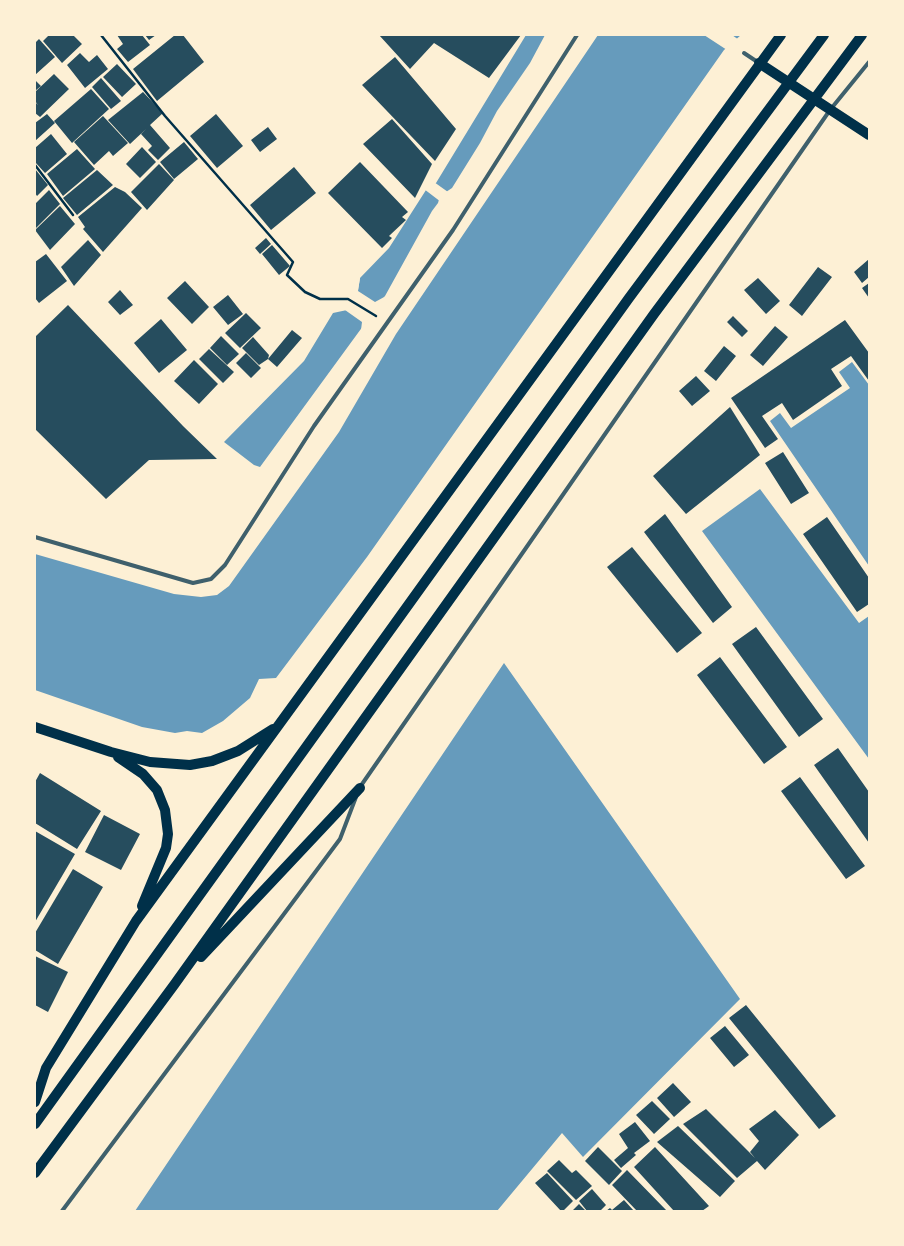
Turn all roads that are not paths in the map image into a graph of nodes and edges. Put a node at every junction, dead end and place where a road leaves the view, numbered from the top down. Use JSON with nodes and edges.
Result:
{"nodes":[{"id":1,"x":577,"y":35,"type":"edge"},
{"id":2,"x":781,"y":35,"type":"edge"},
{"id":3,"x":824,"y":35,"type":"edge"},
{"id":4,"x":862,"y":35,"type":"edge"},
{"id":5,"x":744,"y":53,"type":"dead end"},
{"id":6,"x":869,"y":62,"type":"edge"},
{"id":7,"x":759,"y":63,"type":"junction"},
{"id":8,"x":830,"y":110,"type":"junction"},
{"id":9,"x":869,"y":135,"type":"edge"},
{"id":10,"x":35,"y":537,"type":"edge"},
{"id":11,"x":278,"y":726,"type":"junction"},
{"id":12,"x":35,"y":727,"type":"edge"},
{"id":13,"x":111,"y":752,"type":"junction"},
{"id":14,"x":360,"y":788,"type":"junction"},
{"id":15,"x":136,"y":921,"type":"junction"},
{"id":16,"x":174,"y":986,"type":"junction"},
{"id":17,"x":35,"y":1102,"type":"edge"},
{"id":18,"x":35,"y":1124,"type":"edge"},
{"id":19,"x":35,"y":1174,"type":"edge"},
{"id":20,"x":62,"y":1211,"type":"edge"}],
"edges":[{"from":1,"to":10,"type":"street"},
{"from":2,"to":7,"type":"main road"},
{"from":3,"to":18,"type":"main road"},
{"from":4,"to":16,"type":"main road"},
{"from":5,"to":7,"type":"street"},
{"from":6,"to":8,"type":"street"},
{"from":7,"to":8,"type":"main road"},
{"from":7,"to":11,"type":"main road"},
{"from":8,"to":9,"type":"main road"},
{"from":8,"to":14,"type":"street"},
{"from":11,"to":13,"type":"main road"},
{"from":11,"to":15,"type":"main road"},
{"from":12,"to":13,"type":"main road"},
{"from":13,"to":15,"type":"main road"},
{"from":14,"to":16,"type":"main road"},
{"from":14,"to":20,"type":"street"},
{"from":15,"to":17,"type":"main road"},
{"from":16,"to":19,"type":"main road"}]}
